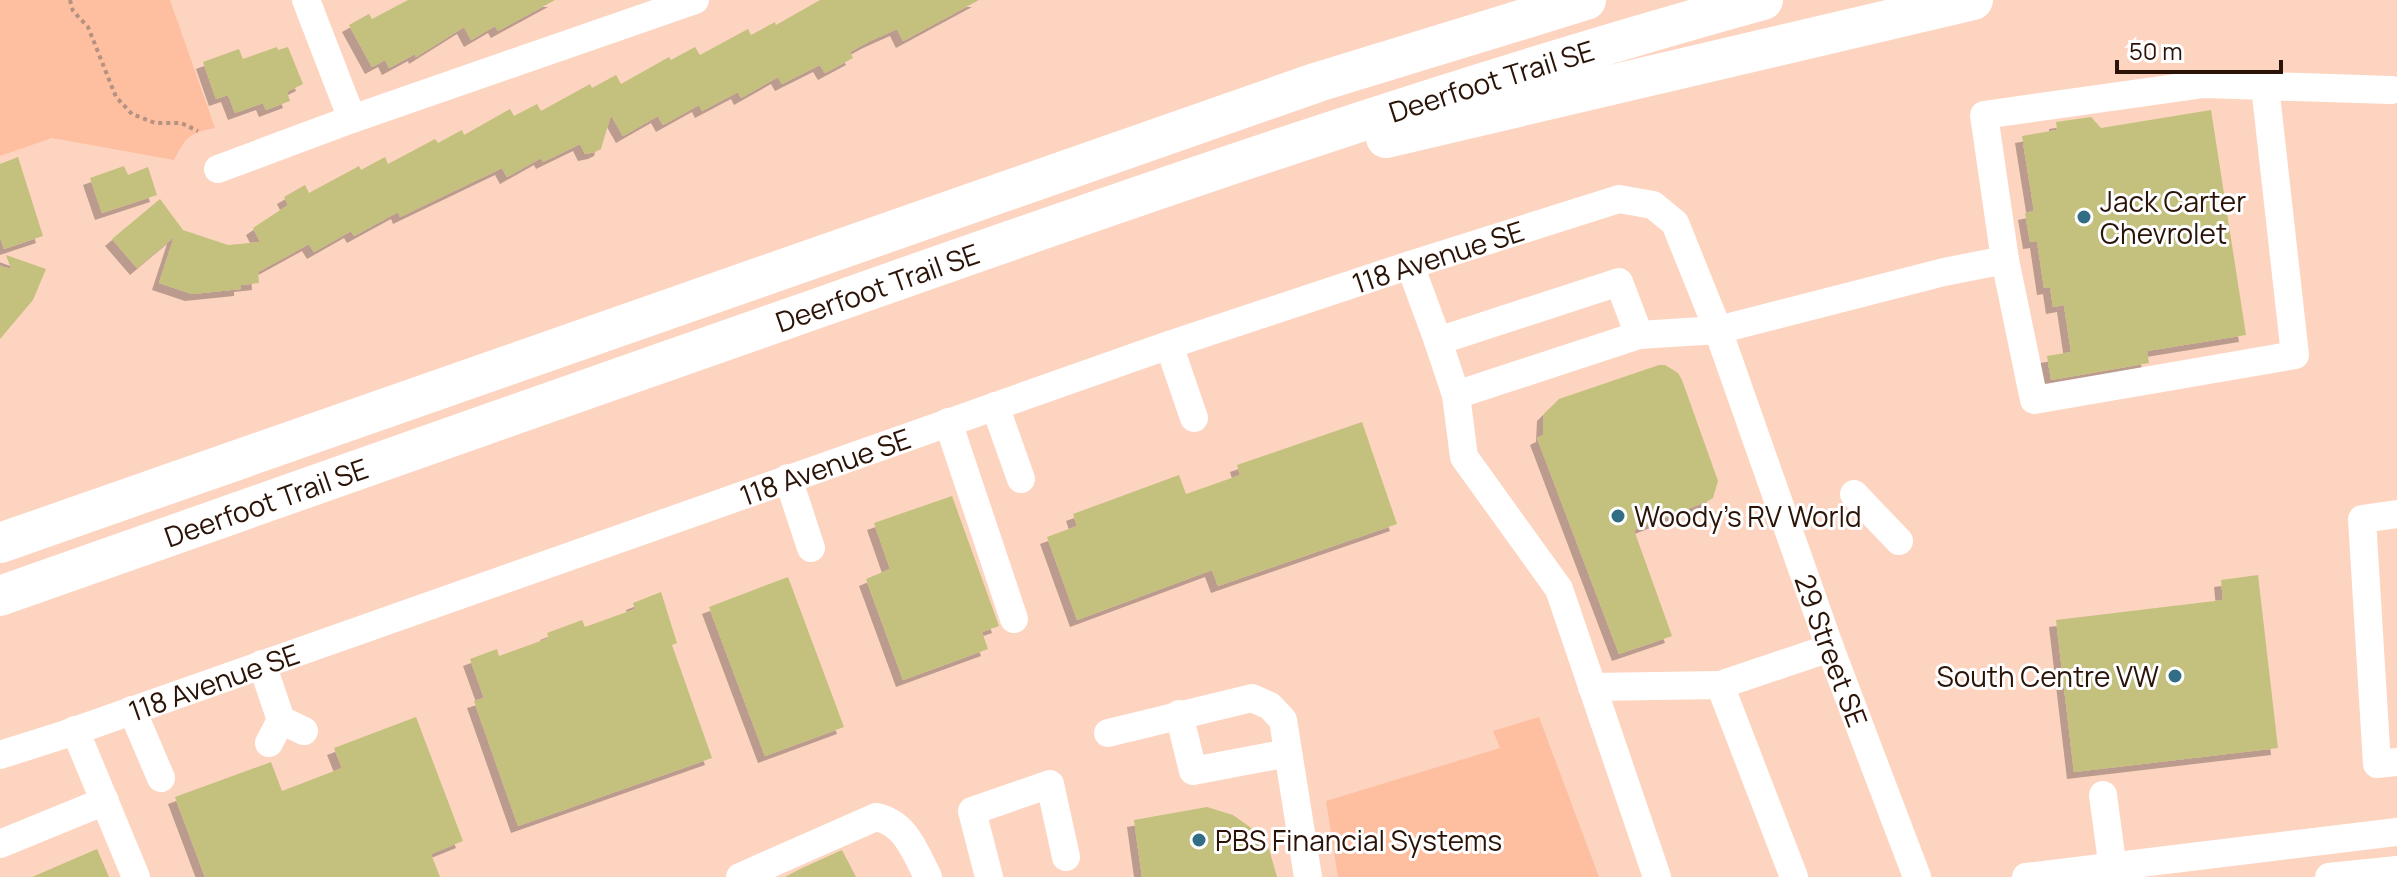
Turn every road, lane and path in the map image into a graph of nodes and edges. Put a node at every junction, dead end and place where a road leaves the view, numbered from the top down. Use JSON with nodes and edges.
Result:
{"nodes":[{"id":1,"x":70,"y":0,"type":"edge"},
{"id":2,"x":306,"y":0,"type":"edge"},
{"id":3,"x":695,"y":0,"type":"edge"},
{"id":4,"x":1586,"y":0,"type":"edge"},
{"id":5,"x":1763,"y":0,"type":"edge"},
{"id":6,"x":1973,"y":0,"type":"edge"},
{"id":7,"x":2265,"y":86,"type":"junction"},
{"id":8,"x":2391,"y":90,"type":"dead end"},
{"id":9,"x":352,"y":119,"type":"junction"},
{"id":10,"x":198,"y":131,"type":"dead end"},
{"id":11,"x":218,"y":169,"type":"dead end"},
{"id":12,"x":1110,"y":205,"type":"junction"},
{"id":13,"x":1653,"y":205,"type":"joint"},
{"id":14,"x":2005,"y":260,"type":"junction"},
{"id":15,"x":1410,"y":265,"type":"junction"},
{"id":16,"x":1718,"y":330,"type":"junction"},
{"id":17,"x":1639,"y":335,"type":"junction"},
{"id":18,"x":1438,"y":341,"type":"junction"},
{"id":19,"x":1169,"y":345,"type":"junction"},
{"id":20,"x":1456,"y":395,"type":"junction"},
{"id":21,"x":995,"y":406,"type":"junction"},
{"id":22,"x":1194,"y":418,"type":"dead end"},
{"id":23,"x":948,"y":422,"type":"junction"},
{"id":24,"x":788,"y":478,"type":"junction"},
{"id":25,"x":1021,"y":479,"type":"dead end"},
{"id":26,"x":1854,"y":494,"type":"dead end"},
{"id":27,"x":2397,"y":514,"type":"edge"},
{"id":28,"x":1899,"y":541,"type":"dead end"},
{"id":29,"x":0,"y":543,"type":"edge"},
{"id":30,"x":811,"y":548,"type":"dead end"},
{"id":31,"x":0,"y":596,"type":"edge"},
{"id":32,"x":1014,"y":619,"type":"dead end"},
{"id":33,"x":1830,"y":648,"type":"junction"},
{"id":34,"x":262,"y":664,"type":"junction"},
{"id":35,"x":1720,"y":685,"type":"junction"},
{"id":36,"x":1592,"y":687,"type":"junction"},
{"id":37,"x":132,"y":710,"type":"junction"},
{"id":38,"x":1179,"y":714,"type":"junction"},
{"id":39,"x":75,"y":730,"type":"junction"},
{"id":40,"x":285,"y":731,"type":"dead end"},
{"id":41,"x":1108,"y":733,"type":"dead end"},
{"id":42,"x":1288,"y":753,"type":"junction"},
{"id":43,"x":0,"y":755,"type":"edge"},
{"id":44,"x":2397,"y":762,"type":"edge"},
{"id":45,"x":161,"y":778,"type":"dead end"},
{"id":46,"x":2103,"y":795,"type":"dead end"},
{"id":47,"x":105,"y":801,"type":"junction"},
{"id":48,"x":2397,"y":832,"type":"edge"},
{"id":49,"x":0,"y":844,"type":"edge"},
{"id":50,"x":1066,"y":857,"type":"dead end"},
{"id":51,"x":2397,"y":870,"type":"edge"},
{"id":52,"x":2113,"y":871,"type":"edge"},
{"id":53,"x":136,"y":877,"type":"edge"},
{"id":54,"x":740,"y":877,"type":"edge"},
{"id":55,"x":928,"y":877,"type":"edge"},
{"id":56,"x":989,"y":877,"type":"edge"},
{"id":57,"x":1308,"y":877,"type":"edge"},
{"id":58,"x":1657,"y":877,"type":"edge"},
{"id":59,"x":1794,"y":877,"type":"edge"},
{"id":60,"x":1917,"y":877,"type":"edge"},
{"id":61,"x":2026,"y":877,"type":"edge"},
{"id":62,"x":2329,"y":877,"type":"edge"}],
"edges":[{"from":1,"to":10,"type":"path"},
{"from":2,"to":9,"type":"street"},
{"from":3,"to":9,"type":"street"},
{"from":4,"to":29,"type":"highway","name":"Deerfoot Trail SE"},
{"from":5,"to":12,"type":"highway","name":"Deerfoot Trail SE"},
{"from":6,"to":12,"type":"highway"},
{"from":7,"to":8,"type":"street"},
{"from":7,"to":14,"type":"street"},
{"from":7,"to":14,"type":"street"},
{"from":9,"to":11,"type":"street"},
{"from":12,"to":31,"type":"highway","name":"Deerfoot Trail SE"},
{"from":13,"to":15,"type":"street","name":"118 Avenue SE"},
{"from":13,"to":16,"type":"street","name":"29 Street SE"},
{"from":14,"to":16,"type":"street"},
{"from":15,"to":18,"type":"street"},
{"from":15,"to":19,"type":"street","name":"118 Avenue SE"},
{"from":16,"to":17,"type":"street"},
{"from":16,"to":33,"type":"street","name":"29 Street SE"},
{"from":17,"to":18,"type":"street"},
{"from":17,"to":20,"type":"street"},
{"from":18,"to":20,"type":"street"},
{"from":19,"to":21,"type":"street","name":"118 Avenue SE"},
{"from":19,"to":22,"type":"street"},
{"from":20,"to":36,"type":"street"},
{"from":21,"to":23,"type":"street","name":"118 Avenue SE"},
{"from":21,"to":25,"type":"street"},
{"from":23,"to":24,"type":"street","name":"118 Avenue SE"},
{"from":23,"to":32,"type":"street"},
{"from":24,"to":30,"type":"street"},
{"from":24,"to":34,"type":"street","name":"118 Avenue SE"},
{"from":26,"to":28,"type":"street"},
{"from":27,"to":44,"type":"street"},
{"from":33,"to":35,"type":"street"},
{"from":33,"to":60,"type":"street","name":"29 Street SE"},
{"from":34,"to":37,"type":"street","name":"118 Avenue SE"},
{"from":34,"to":40,"type":"street"},
{"from":35,"to":36,"type":"street"},
{"from":35,"to":59,"type":"street"},
{"from":36,"to":58,"type":"street"},
{"from":37,"to":39,"type":"street","name":"118 Avenue SE"},
{"from":37,"to":45,"type":"street"},
{"from":38,"to":41,"type":"street"},
{"from":38,"to":42,"type":"street"},
{"from":38,"to":42,"type":"street"},
{"from":39,"to":43,"type":"street","name":"118 Avenue SE"},
{"from":39,"to":47,"type":"street"},
{"from":42,"to":57,"type":"street"},
{"from":46,"to":52,"type":"street"},
{"from":47,"to":49,"type":"street"},
{"from":47,"to":53,"type":"street"},
{"from":48,"to":52,"type":"street"},
{"from":50,"to":56,"type":"street"},
{"from":51,"to":62,"type":"street"},
{"from":52,"to":61,"type":"street"},
{"from":54,"to":55,"type":"street"}]}
